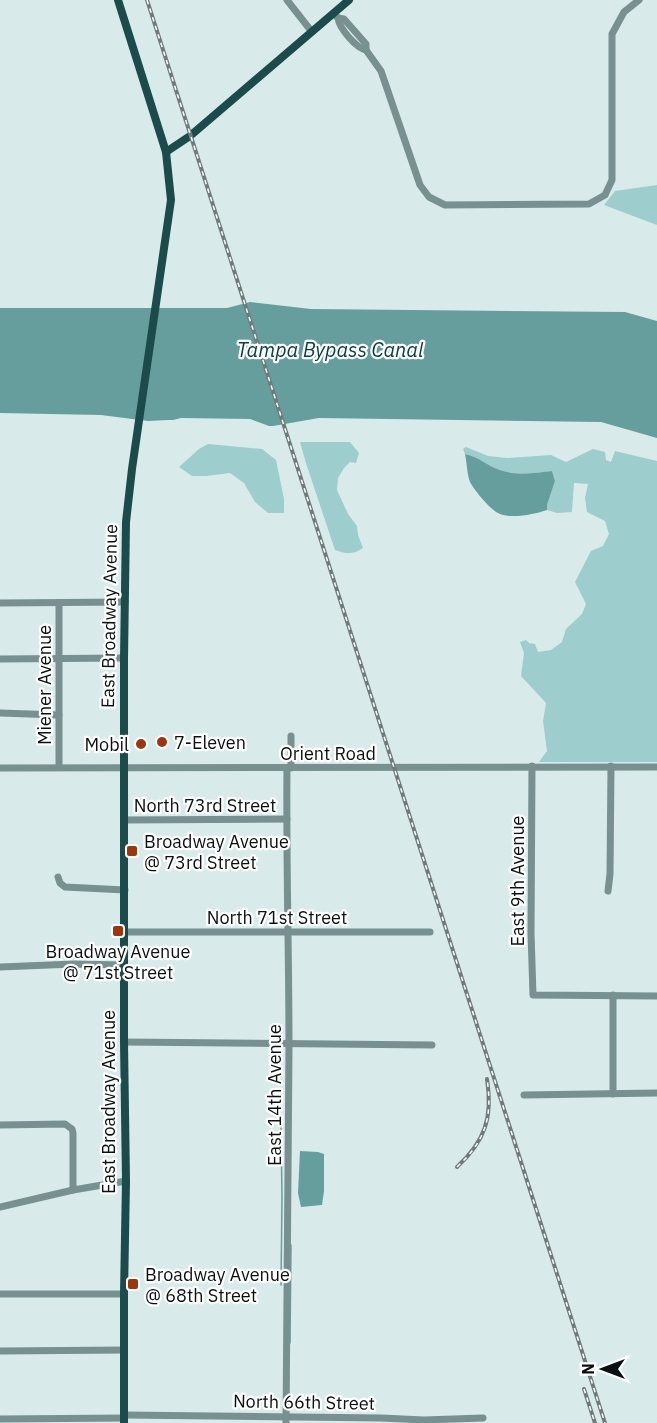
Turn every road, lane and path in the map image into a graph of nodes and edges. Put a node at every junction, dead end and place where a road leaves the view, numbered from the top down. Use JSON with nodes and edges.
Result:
{"nodes":[{"id":1,"x":118,"y":0,"type":"edge"},
{"id":2,"x":287,"y":0,"type":"edge"},
{"id":3,"x":350,"y":0,"type":"edge"},
{"id":4,"x":639,"y":0,"type":"edge"},
{"id":5,"x":336,"y":16,"type":"junction"},
{"id":6,"x":312,"y":32,"type":"junction"},
{"id":7,"x":166,"y":152,"type":"junction"},
{"id":8,"x":125,"y":602,"type":"junction"},
{"id":9,"x":0,"y":603,"type":"edge"},
{"id":10,"x":59,"y":603,"type":"junction"},
{"id":11,"x":124,"y":658,"type":"junction"},
{"id":12,"x":0,"y":659,"type":"edge"},
{"id":13,"x":59,"y":659,"type":"junction"},
{"id":14,"x":0,"y":713,"type":"edge"},
{"id":15,"x":59,"y":715,"type":"junction"},
{"id":16,"x":291,"y":736,"type":"dead end"},
{"id":17,"x":532,"y":766,"type":"junction"},
{"id":18,"x":611,"y":766,"type":"junction"},
{"id":19,"x":59,"y":767,"type":"junction"},
{"id":20,"x":124,"y":767,"type":"junction"},
{"id":21,"x":657,"y":767,"type":"edge"},
{"id":22,"x":0,"y":768,"type":"edge"},
{"id":23,"x":289,"y":768,"type":"junction"},
{"id":24,"x":287,"y":819,"type":"junction"},
{"id":25,"x":124,"y":820,"type":"junction"},
{"id":26,"x":58,"y":877,"type":"dead end"},
{"id":27,"x":125,"y":890,"type":"junction"},
{"id":28,"x":608,"y":891,"type":"dead end"},
{"id":29,"x":125,"y":932,"type":"junction"},
{"id":30,"x":289,"y":932,"type":"junction"},
{"id":31,"x":429,"y":932,"type":"dead end"},
{"id":32,"x":124,"y":964,"type":"junction"},
{"id":33,"x":0,"y":967,"type":"edge"},
{"id":34,"x":613,"y":995,"type":"junction"},
{"id":35,"x":657,"y":996,"type":"edge"},
{"id":36,"x":124,"y":1042,"type":"junction"},
{"id":37,"x":289,"y":1044,"type":"junction"},
{"id":38,"x":432,"y":1045,"type":"dead end"},
{"id":39,"x":657,"y":1093,"type":"edge"},
{"id":40,"x":613,"y":1094,"type":"junction"},
{"id":41,"x":524,"y":1095,"type":"dead end"},
{"id":42,"x":0,"y":1125,"type":"edge"},
{"id":43,"x":126,"y":1181,"type":"junction"},
{"id":44,"x":73,"y":1190,"type":"junction"},
{"id":45,"x":0,"y":1208,"type":"edge"},
{"id":46,"x":0,"y":1294,"type":"edge"},
{"id":47,"x":124,"y":1294,"type":"junction"},
{"id":48,"x":124,"y":1350,"type":"junction"},
{"id":49,"x":0,"y":1352,"type":"edge"},
{"id":50,"x":0,"y":1419,"type":"edge"},
{"id":51,"x":124,"y":1419,"type":"edge"},
{"id":52,"x":483,"y":1419,"type":"dead end"},
{"id":53,"x":286,"y":1420,"type":"edge"},
{"id":54,"x":372,"y":1420,"type":"edge"}],
"edges":[{"from":1,"to":7,"type":"main road","name":"East Broadway Avenue"},
{"from":2,"to":6,"type":"street"},
{"from":3,"to":5,"type":"main road"},
{"from":4,"to":5,"type":"street"},
{"from":5,"to":6,"type":"main road"},
{"from":6,"to":7,"type":"main road"},
{"from":7,"to":8,"type":"main road","name":"East Broadway Avenue"},
{"from":8,"to":10,"type":"street"},
{"from":8,"to":11,"type":"main road","name":"East Broadway Avenue"},
{"from":9,"to":10,"type":"street"},
{"from":10,"to":13,"type":"street","name":"Miener Avenue"},
{"from":11,"to":13,"type":"street"},
{"from":11,"to":20,"type":"main road","name":"East Broadway Avenue"},
{"from":12,"to":13,"type":"street"},
{"from":13,"to":15,"type":"street","name":"Miener Avenue"},
{"from":14,"to":15,"type":"street"},
{"from":15,"to":19,"type":"street","name":"Miener Avenue"},
{"from":16,"to":23,"type":"street","name":"East 14th Avenue"},
{"from":17,"to":18,"type":"street","name":"Orient Road"},
{"from":17,"to":23,"type":"street","name":"Orient Road"},
{"from":17,"to":34,"type":"street","name":"East 9th Avenue"},
{"from":18,"to":21,"type":"street","name":"Orient Road"},
{"from":18,"to":28,"type":"street"},
{"from":19,"to":20,"type":"street","name":"Orient Road"},
{"from":19,"to":22,"type":"street","name":"Orient Road"},
{"from":20,"to":23,"type":"street","name":"Orient Road"},
{"from":20,"to":25,"type":"main road","name":"East Broadway Avenue"},
{"from":23,"to":24,"type":"street","name":"East 14th Avenue"},
{"from":24,"to":25,"type":"street","name":"North 73rd Street"},
{"from":24,"to":30,"type":"street","name":"East 14th Avenue"},
{"from":25,"to":27,"type":"main road","name":"East Broadway Avenue"},
{"from":26,"to":27,"type":"street"},
{"from":27,"to":29,"type":"main road","name":"East Broadway Avenue"},
{"from":29,"to":30,"type":"street","name":"North 71st Street"},
{"from":29,"to":32,"type":"main road","name":"East Broadway Avenue"},
{"from":30,"to":31,"type":"street","name":"North 71st Street"},
{"from":30,"to":37,"type":"street","name":"East 14th Avenue"},
{"from":32,"to":33,"type":"street"},
{"from":32,"to":36,"type":"main road","name":"East Broadway Avenue"},
{"from":34,"to":35,"type":"street"},
{"from":34,"to":40,"type":"street"},
{"from":36,"to":37,"type":"street"},
{"from":36,"to":43,"type":"main road","name":"East Broadway Avenue"},
{"from":37,"to":38,"type":"street"},
{"from":37,"to":53,"type":"street","name":"East 14th Avenue"},
{"from":39,"to":40,"type":"street"},
{"from":40,"to":41,"type":"street"},
{"from":42,"to":44,"type":"street"},
{"from":43,"to":44,"type":"street"},
{"from":43,"to":47,"type":"main road","name":"East Broadway Avenue"},
{"from":44,"to":45,"type":"street"},
{"from":46,"to":47,"type":"street"},
{"from":47,"to":48,"type":"main road","name":"East Broadway Avenue"},
{"from":48,"to":49,"type":"street"},
{"from":48,"to":51,"type":"main road","name":"East Broadway Avenue"},
{"from":50,"to":51,"type":"street","name":"North 66th Street"},
{"from":51,"to":53,"type":"street","name":"North 66th Street"},
{"from":52,"to":54,"type":"street","name":"North 66th Street"},
{"from":53,"to":54,"type":"street","name":"North 66th Street"}]}
